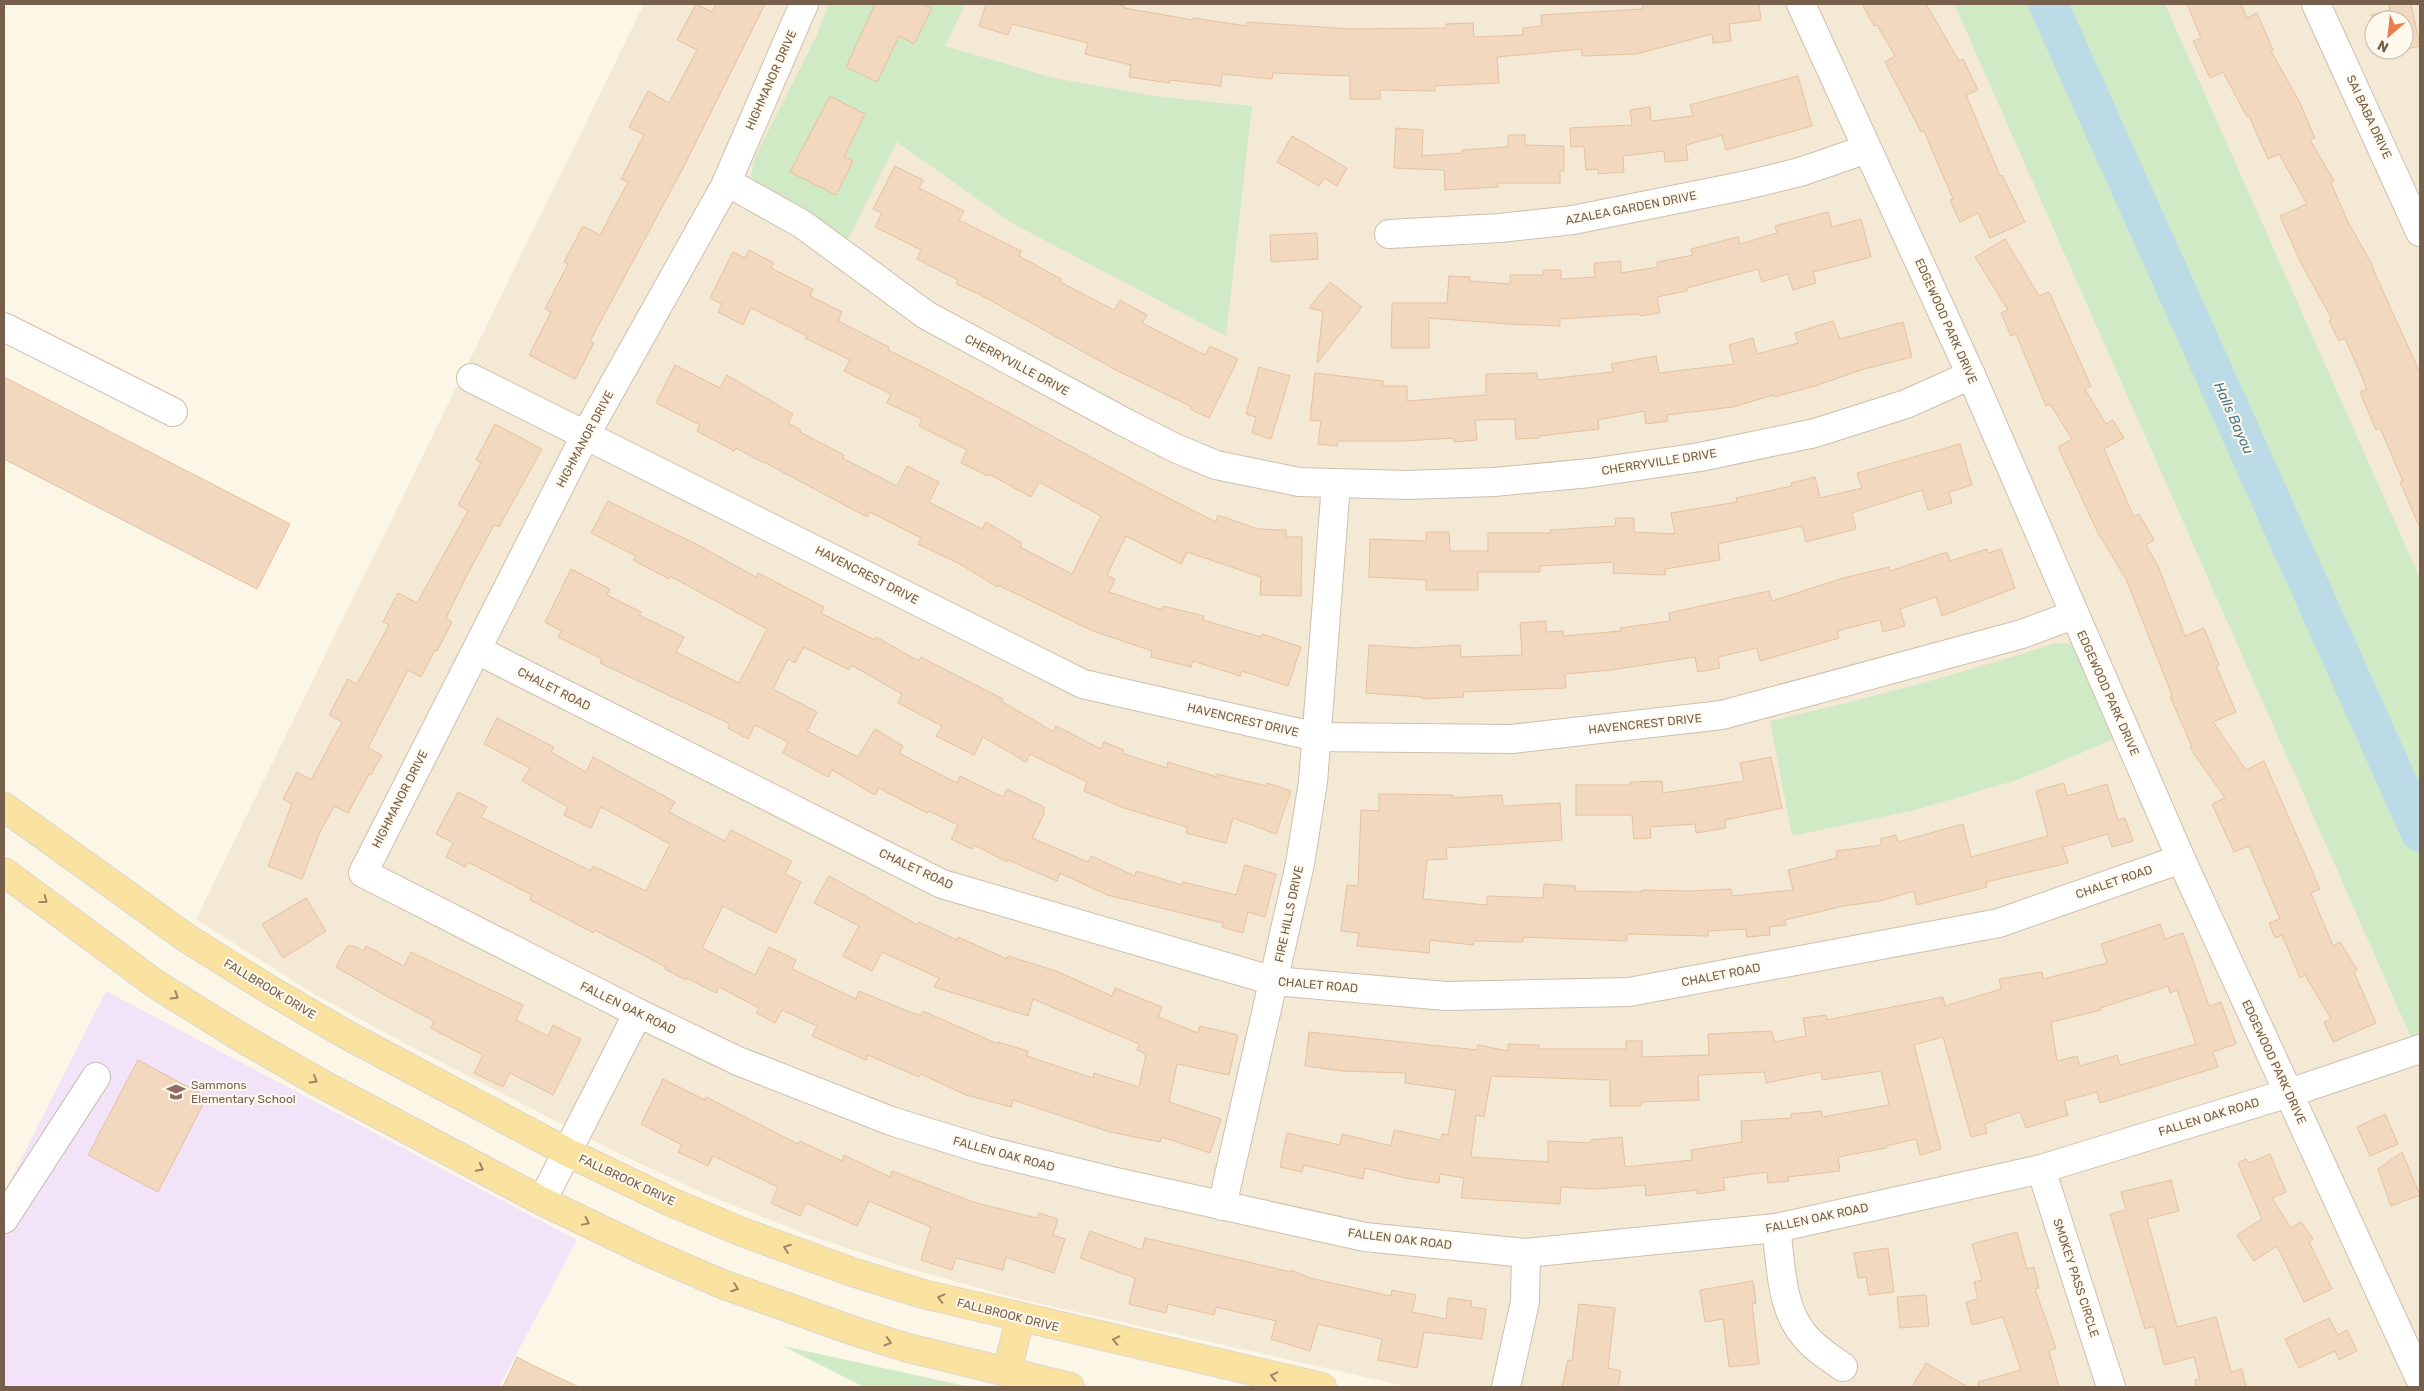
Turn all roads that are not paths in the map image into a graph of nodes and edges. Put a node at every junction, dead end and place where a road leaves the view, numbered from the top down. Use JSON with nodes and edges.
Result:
{"nodes":[{"id":1,"x":804,"y":4,"type":"edge"},
{"id":2,"x":1801,"y":4,"type":"edge"},
{"id":3,"x":2316,"y":4,"type":"edge"},
{"id":4,"x":1867,"y":148,"type":"junction"},
{"id":5,"x":727,"y":182,"type":"junction"},
{"id":6,"x":2415,"y":205,"type":"edge"},
{"id":7,"x":2420,"y":232,"type":"edge"},
{"id":8,"x":1389,"y":234,"type":"dead end"},
{"id":9,"x":4,"y":327,"type":"edge"},
{"id":10,"x":1971,"y":375,"type":"junction"},
{"id":11,"x":471,"y":378,"type":"dead end"},
{"id":12,"x":173,"y":412,"type":"dead end"},
{"id":13,"x":586,"y":434,"type":"junction"},
{"id":14,"x":1336,"y":484,"type":"junction"},
{"id":15,"x":2073,"y":615,"type":"junction"},
{"id":16,"x":477,"y":650,"type":"junction"},
{"id":17,"x":1317,"y":737,"type":"junction"},
{"id":18,"x":4,"y":807,"type":"edge"},
{"id":19,"x":2181,"y":859,"type":"junction"},
{"id":20,"x":4,"y":872,"type":"edge"},
{"id":21,"x":363,"y":873,"type":"joint"},
{"id":22,"x":1274,"y":981,"type":"junction"},
{"id":23,"x":638,"y":1013,"type":"junction"},
{"id":24,"x":2420,"y":1049,"type":"edge"},
{"id":25,"x":96,"y":1077,"type":"dead end"},
{"id":26,"x":2289,"y":1093,"type":"junction"},
{"id":27,"x":567,"y":1152,"type":"junction"},
{"id":28,"x":2041,"y":1169,"type":"junction"},
{"id":29,"x":542,"y":1201,"type":"junction"},
{"id":30,"x":1222,"y":1206,"type":"junction"},
{"id":31,"x":4,"y":1220,"type":"edge"},
{"id":32,"x":1776,"y":1228,"type":"junction"},
{"id":33,"x":1526,"y":1253,"type":"junction"},
{"id":34,"x":1020,"y":1318,"type":"junction"},
{"id":35,"x":1843,"y":1366,"type":"dead end"},
{"id":36,"x":1007,"y":1372,"type":"junction"},
{"id":37,"x":2420,"y":1379,"type":"edge"},
{"id":38,"x":1070,"y":1387,"type":"edge"},
{"id":39,"x":1322,"y":1387,"type":"edge"},
{"id":40,"x":1506,"y":1387,"type":"edge"},
{"id":41,"x":2110,"y":1387,"type":"edge"}],
"edges":[{"from":1,"to":5,"type":"street","name":"HIGHMANOR DRIVE"},
{"from":2,"to":4,"type":"street","name":"EDGEWOOD PARK DRIVE"},
{"from":3,"to":6,"type":"street","name":"SAI BABA DRIVE"},
{"from":4,"to":8,"type":"street","name":"AZALEA GARDEN DRIVE"},
{"from":4,"to":10,"type":"street","name":"EDGEWOOD PARK DRIVE"},
{"from":5,"to":13,"type":"street","name":"HIGHMANOR DRIVE"},
{"from":5,"to":14,"type":"street","name":"CHERRYVILLE DRIVE"},
{"from":6,"to":7,"type":"street","name":"SAI BABA DRIVE"},
{"from":9,"to":12,"type":"street"},
{"from":10,"to":14,"type":"street","name":"CHERRYVILLE DRIVE"},
{"from":10,"to":15,"type":"street","name":"EDGEWOOD PARK DRIVE"},
{"from":11,"to":13,"type":"street","name":"HAVENCREST DRIVE"},
{"from":13,"to":16,"type":"street","name":"HIGHMANOR DRIVE"},
{"from":13,"to":17,"type":"street","name":"HAVENCREST DRIVE"},
{"from":14,"to":17,"type":"street"},
{"from":15,"to":17,"type":"street","name":"HAVENCREST DRIVE"},
{"from":15,"to":19,"type":"street","name":"EDGEWOOD PARK DRIVE"},
{"from":16,"to":21,"type":"street","name":"HIGHMANOR DRIVE"},
{"from":16,"to":22,"type":"street","name":"CHALET ROAD"},
{"from":17,"to":22,"type":"street","name":"FIRE HILLS DRIVE"},
{"from":18,"to":27,"type":"main road","name":"FALLBROOK DRIVE"},
{"from":19,"to":22,"type":"street","name":"CHALET ROAD"},
{"from":19,"to":26,"type":"street","name":"EDGEWOOD PARK DRIVE"},
{"from":20,"to":29,"type":"main road","one_way":true},
{"from":21,"to":23,"type":"street","name":"FALLEN OAK ROAD"},
{"from":22,"to":30,"type":"street","name":"FIRE HILLS DRIVE"},
{"from":23,"to":27,"type":"street"},
{"from":23,"to":30,"type":"street","name":"FALLEN OAK ROAD"},
{"from":24,"to":26,"type":"street","name":"FALLEN OAK ROAD"},
{"from":25,"to":31,"type":"street"},
{"from":26,"to":28,"type":"street","name":"FALLEN OAK ROAD"},
{"from":26,"to":37,"type":"street","name":"EDGEWOOD PARK DRIVE"},
{"from":27,"to":29,"type":"street"},
{"from":34,"to":27,"type":"main road","name":"FALLBROOK DRIVE","one_way":true},
{"from":28,"to":32,"type":"street","name":"FALLEN OAK ROAD"},
{"from":28,"to":41,"type":"street","name":"SMOKEY PASS CIRCLE"},
{"from":29,"to":36,"type":"main road","one_way":true},
{"from":30,"to":33,"type":"street","name":"FALLEN OAK ROAD"},
{"from":32,"to":33,"type":"street","name":"FALLEN OAK ROAD"},
{"from":32,"to":35,"type":"street"},
{"from":33,"to":40,"type":"street"},
{"from":34,"to":36,"type":"main road"},
{"from":39,"to":34,"type":"main road","name":"FALLBROOK DRIVE","one_way":true},
{"from":36,"to":38,"type":"main road"}]}
